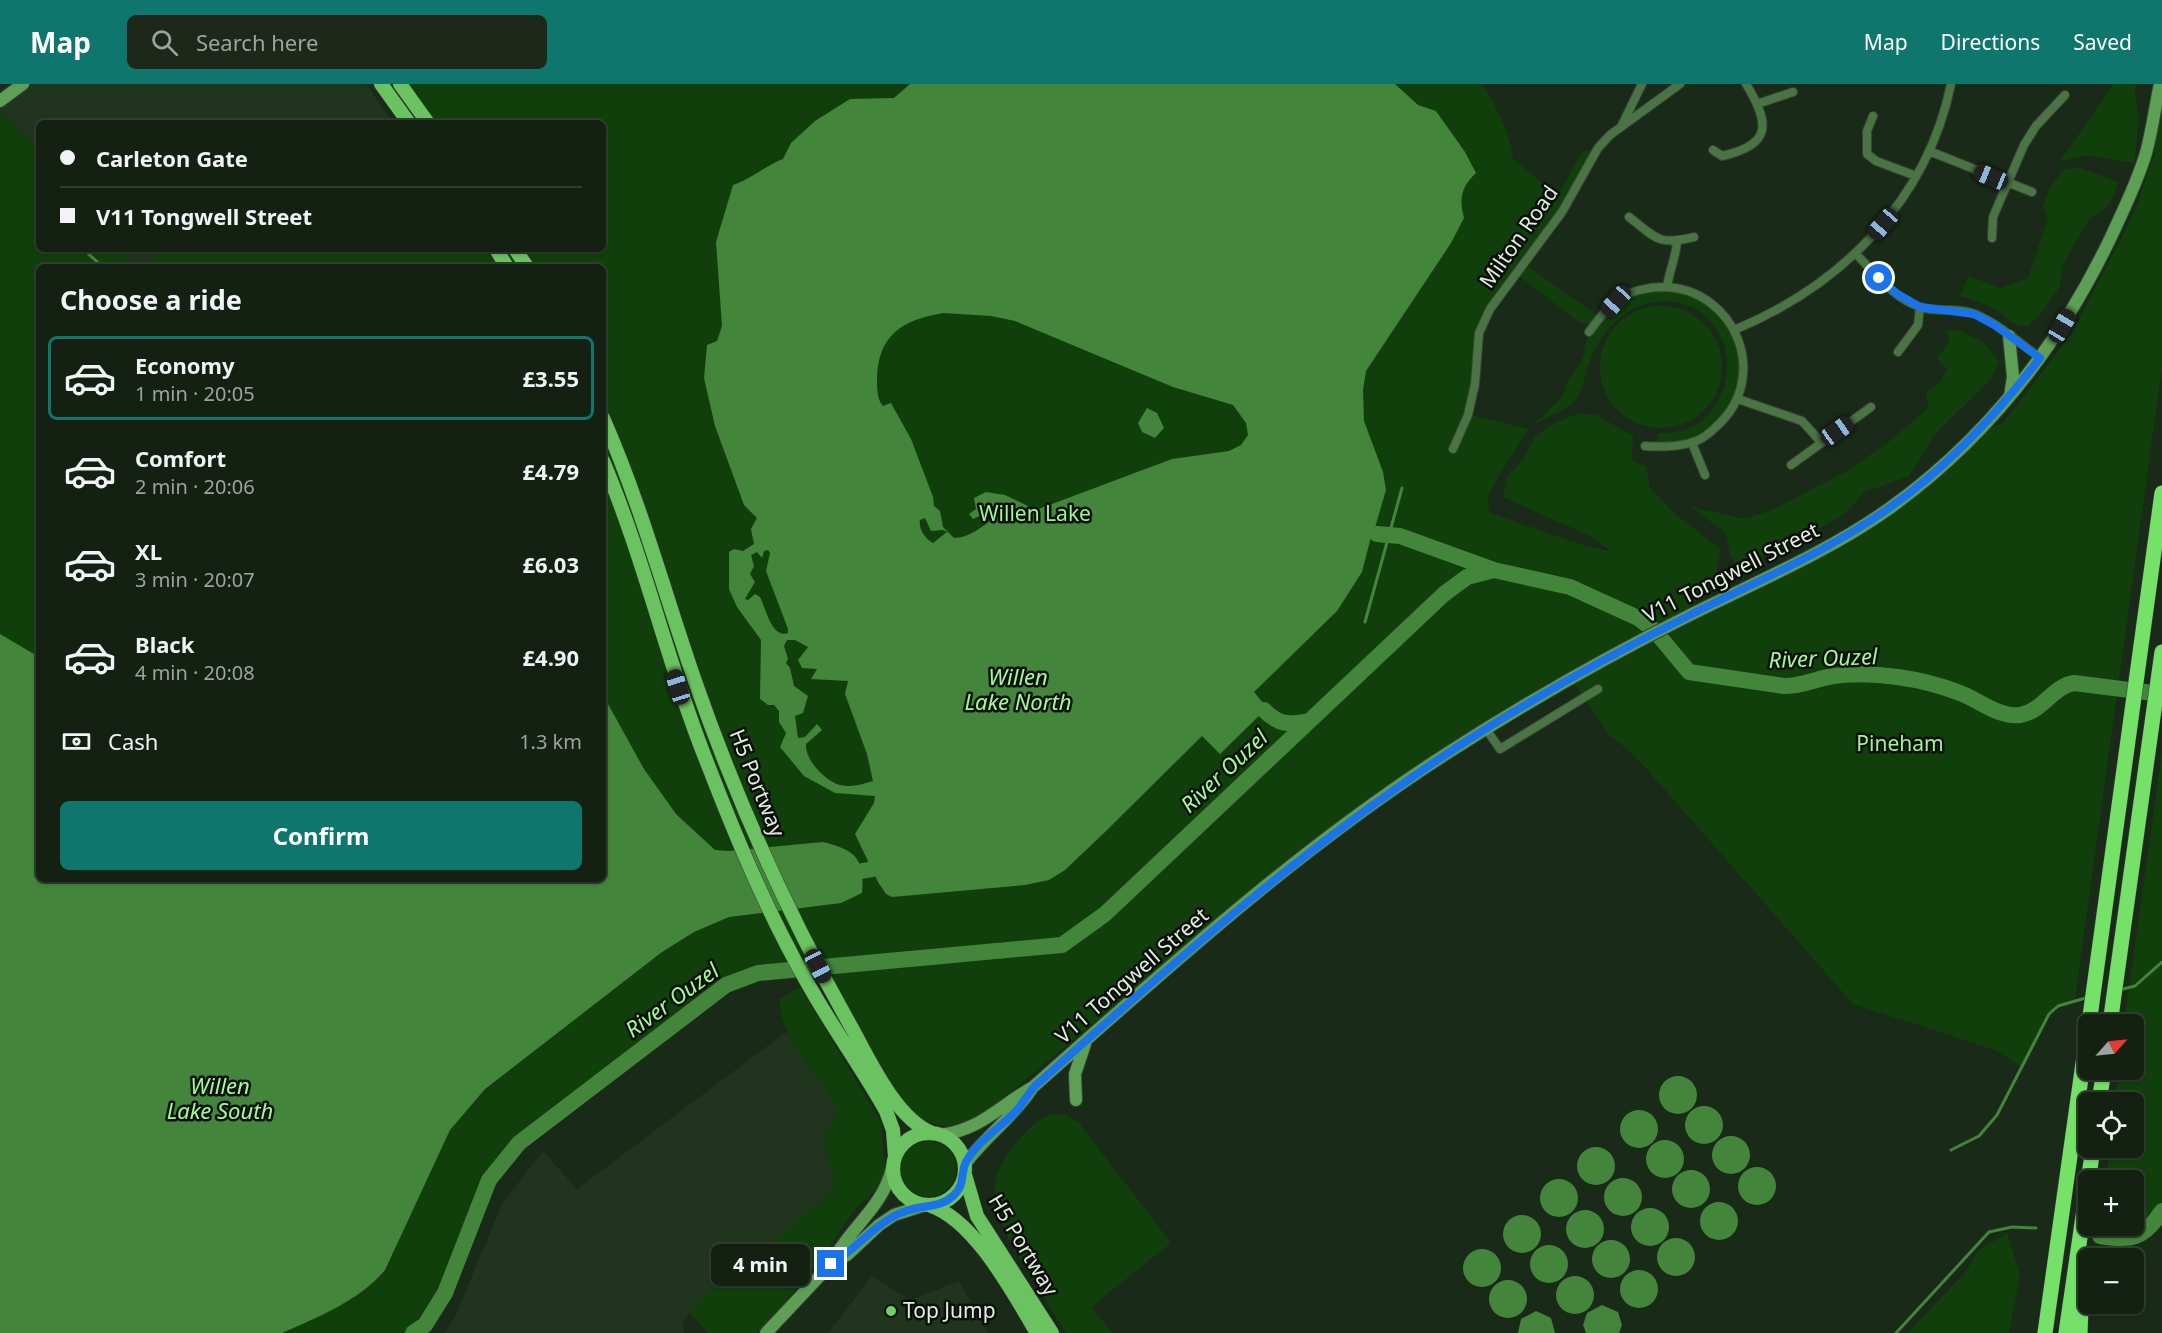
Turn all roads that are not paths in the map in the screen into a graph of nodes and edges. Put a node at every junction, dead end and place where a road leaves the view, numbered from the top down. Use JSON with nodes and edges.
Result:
{"nodes":[{"id":1,"x":23,"y":84,"type":"edge"},
{"id":2,"x":381,"y":84,"type":"edge"},
{"id":3,"x":400,"y":84,"type":"edge"},
{"id":4,"x":1642,"y":84,"type":"edge"},
{"id":5,"x":1680,"y":84,"type":"edge"},
{"id":6,"x":1746,"y":84,"type":"edge"},
{"id":7,"x":1951,"y":84,"type":"edge"},
{"id":8,"x":2160,"y":84,"type":"edge"},
{"id":9,"x":1792,"y":92,"type":"dead end"},
{"id":10,"x":2065,"y":95,"type":"dead end"},
{"id":11,"x":0,"y":101,"type":"edge"},
{"id":12,"x":1757,"y":104,"type":"junction"},
{"id":13,"x":1874,"y":116,"type":"dead end"},
{"id":14,"x":407,"y":120,"type":"edge"},
{"id":15,"x":426,"y":120,"type":"edge"},
{"id":16,"x":1621,"y":128,"type":"junction"},
{"id":17,"x":1713,"y":150,"type":"dead end"},
{"id":18,"x":1929,"y":151,"type":"junction"},
{"id":19,"x":1916,"y":176,"type":"junction"},
{"id":20,"x":2008,"y":184,"type":"junction"},
{"id":21,"x":2032,"y":192,"type":"dead end"},
{"id":22,"x":1629,"y":217,"type":"dead end"},
{"id":23,"x":1694,"y":237,"type":"dead end"},
{"id":24,"x":1992,"y":238,"type":"dead end"},
{"id":25,"x":1677,"y":241,"type":"junction"},
{"id":26,"x":1856,"y":254,"type":"junction"},
{"id":27,"x":1667,"y":287,"type":"junction"},
{"id":28,"x":1920,"y":307,"type":"junction"},
{"id":29,"x":1734,"y":330,"type":"junction"},
{"id":30,"x":1589,"y":332,"type":"dead end"},
{"id":31,"x":2010,"y":336,"type":"junction"},
{"id":32,"x":1898,"y":351,"type":"dead end"},
{"id":33,"x":2040,"y":358,"type":"junction"},
{"id":34,"x":2010,"y":397,"type":"junction"},
{"id":35,"x":1738,"y":399,"type":"junction"},
{"id":36,"x":1871,"y":406,"type":"dead end"},
{"id":37,"x":606,"y":425,"type":"edge"},
{"id":38,"x":1821,"y":442,"type":"junction"},
{"id":39,"x":1692,"y":443,"type":"junction"},
{"id":40,"x":1645,"y":446,"type":"dead end"},
{"id":41,"x":1453,"y":449,"type":"dead end"},
{"id":42,"x":1791,"y":465,"type":"dead end"},
{"id":43,"x":606,"y":469,"type":"edge"},
{"id":44,"x":1705,"y":475,"type":"dead end"},
{"id":45,"x":2162,"y":493,"type":"edge"},
{"id":46,"x":2162,"y":655,"type":"edge"},
{"id":47,"x":1598,"y":689,"type":"dead end"},
{"id":48,"x":1486,"y":729,"type":"junction"},
{"id":49,"x":2090,"y":1014,"type":"edge"},
{"id":50,"x":2112,"y":1014,"type":"edge"},
{"id":51,"x":1086,"y":1042,"type":"junction"},
{"id":52,"x":2080,"y":1080,"type":"edge"},
{"id":53,"x":1034,"y":1087,"type":"junction"},
{"id":54,"x":880,"y":1088,"type":"junction"},
{"id":55,"x":1076,"y":1100,"type":"dead end"},
{"id":56,"x":892,"y":1107,"type":"junction"},
{"id":57,"x":936,"y":1134,"type":"junction"},
{"id":58,"x":894,"y":1162,"type":"junction"},
{"id":59,"x":965,"y":1170,"type":"junction"},
{"id":60,"x":927,"y":1205,"type":"junction"},
{"id":61,"x":2059,"y":1219,"type":"junction"},
{"id":62,"x":2080,"y":1236,"type":"edge"},
{"id":63,"x":2084,"y":1236,"type":"edge"},
{"id":64,"x":831,"y":1264,"type":"junction"},
{"id":65,"x":766,"y":1333,"type":"edge"},
{"id":66,"x":1036,"y":1333,"type":"edge"},
{"id":67,"x":1052,"y":1333,"type":"edge"},
{"id":68,"x":2037,"y":1333,"type":"edge"},
{"id":69,"x":2045,"y":1333,"type":"edge"},
{"id":70,"x":2066,"y":1333,"type":"edge"},
{"id":71,"x":2080,"y":1333,"type":"edge"}],
"edges":[{"from":1,"to":11,"type":"street"},
{"from":2,"to":14,"type":"main road"},
{"from":3,"to":15,"type":"main road"},
{"from":4,"to":16,"type":"street"},
{"from":5,"to":16,"type":"street","name":"Milton Road"},
{"from":6,"to":12,"type":"street"},
{"from":7,"to":18,"type":"street"},
{"from":8,"to":33,"type":"street","name":"V11 Tongwell Street"},
{"from":9,"to":12,"type":"street"},
{"from":10,"to":20,"type":"street"},
{"from":12,"to":17,"type":"street"},
{"from":13,"to":19,"type":"street"},
{"from":16,"to":41,"type":"street","name":"Milton Road"},
{"from":18,"to":19,"type":"street"},
{"from":18,"to":20,"type":"street"},
{"from":19,"to":26,"type":"street"},
{"from":20,"to":21,"type":"street"},
{"from":20,"to":24,"type":"street"},
{"from":22,"to":25,"type":"street"},
{"from":23,"to":25,"type":"street"},
{"from":25,"to":27,"type":"street"},
{"from":26,"to":28,"type":"street"},
{"from":26,"to":29,"type":"street"},
{"from":27,"to":29,"type":"street"},
{"from":27,"to":30,"type":"street"},
{"from":28,"to":31,"type":"street"},
{"from":28,"to":32,"type":"street"},
{"from":29,"to":35,"type":"street"},
{"from":31,"to":33,"type":"street"},
{"from":31,"to":34,"type":"street"},
{"from":33,"to":34,"type":"street","name":"V11 Tongwell Street"},
{"from":34,"to":48,"type":"street","name":"V11 Tongwell Street"},
{"from":35,"to":38,"type":"street"},
{"from":35,"to":39,"type":"street"},
{"from":36,"to":38,"type":"street"},
{"from":37,"to":54,"type":"main road","name":"H5 Portway"},
{"from":38,"to":42,"type":"street"},
{"from":39,"to":40,"type":"street"},
{"from":39,"to":44,"type":"street"},
{"from":43,"to":54,"type":"main road","name":"H5 Portway"},
{"from":45,"to":49,"type":"highway"},
{"from":46,"to":50,"type":"highway"},
{"from":47,"to":48,"type":"street"},
{"from":48,"to":51,"type":"street","name":"V11 Tongwell Street"},
{"from":51,"to":53,"type":"street","name":"V11 Tongwell Street"},
{"from":51,"to":55,"type":"street"},
{"from":52,"to":61,"type":"highway"},
{"from":53,"to":57,"type":"street","name":"V11 Tongwell Street"},
{"from":53,"to":59,"type":"street","name":"V11 Tongwell Street"},
{"from":54,"to":56,"type":"main road","name":"H5 Portway"},
{"from":56,"to":57,"type":"main road","name":"H5 Portway"},
{"from":56,"to":58,"type":"main road","name":"H5 Portway"},
{"from":57,"to":58,"type":"main road"},
{"from":57,"to":59,"type":"main road"},
{"from":58,"to":60,"type":"main road"},
{"from":58,"to":64,"type":"street"},
{"from":59,"to":60,"type":"main road"},
{"from":59,"to":67,"type":"main road","name":"H5 Portway"},
{"from":60,"to":64,"type":"street"},
{"from":60,"to":66,"type":"main road","name":"H5 Portway"},
{"from":61,"to":68,"type":"highway"},
{"from":61,"to":69,"type":"highway"},
{"from":62,"to":70,"type":"highway"},
{"from":63,"to":71,"type":"highway"},
{"from":64,"to":65,"type":"street"}]}
